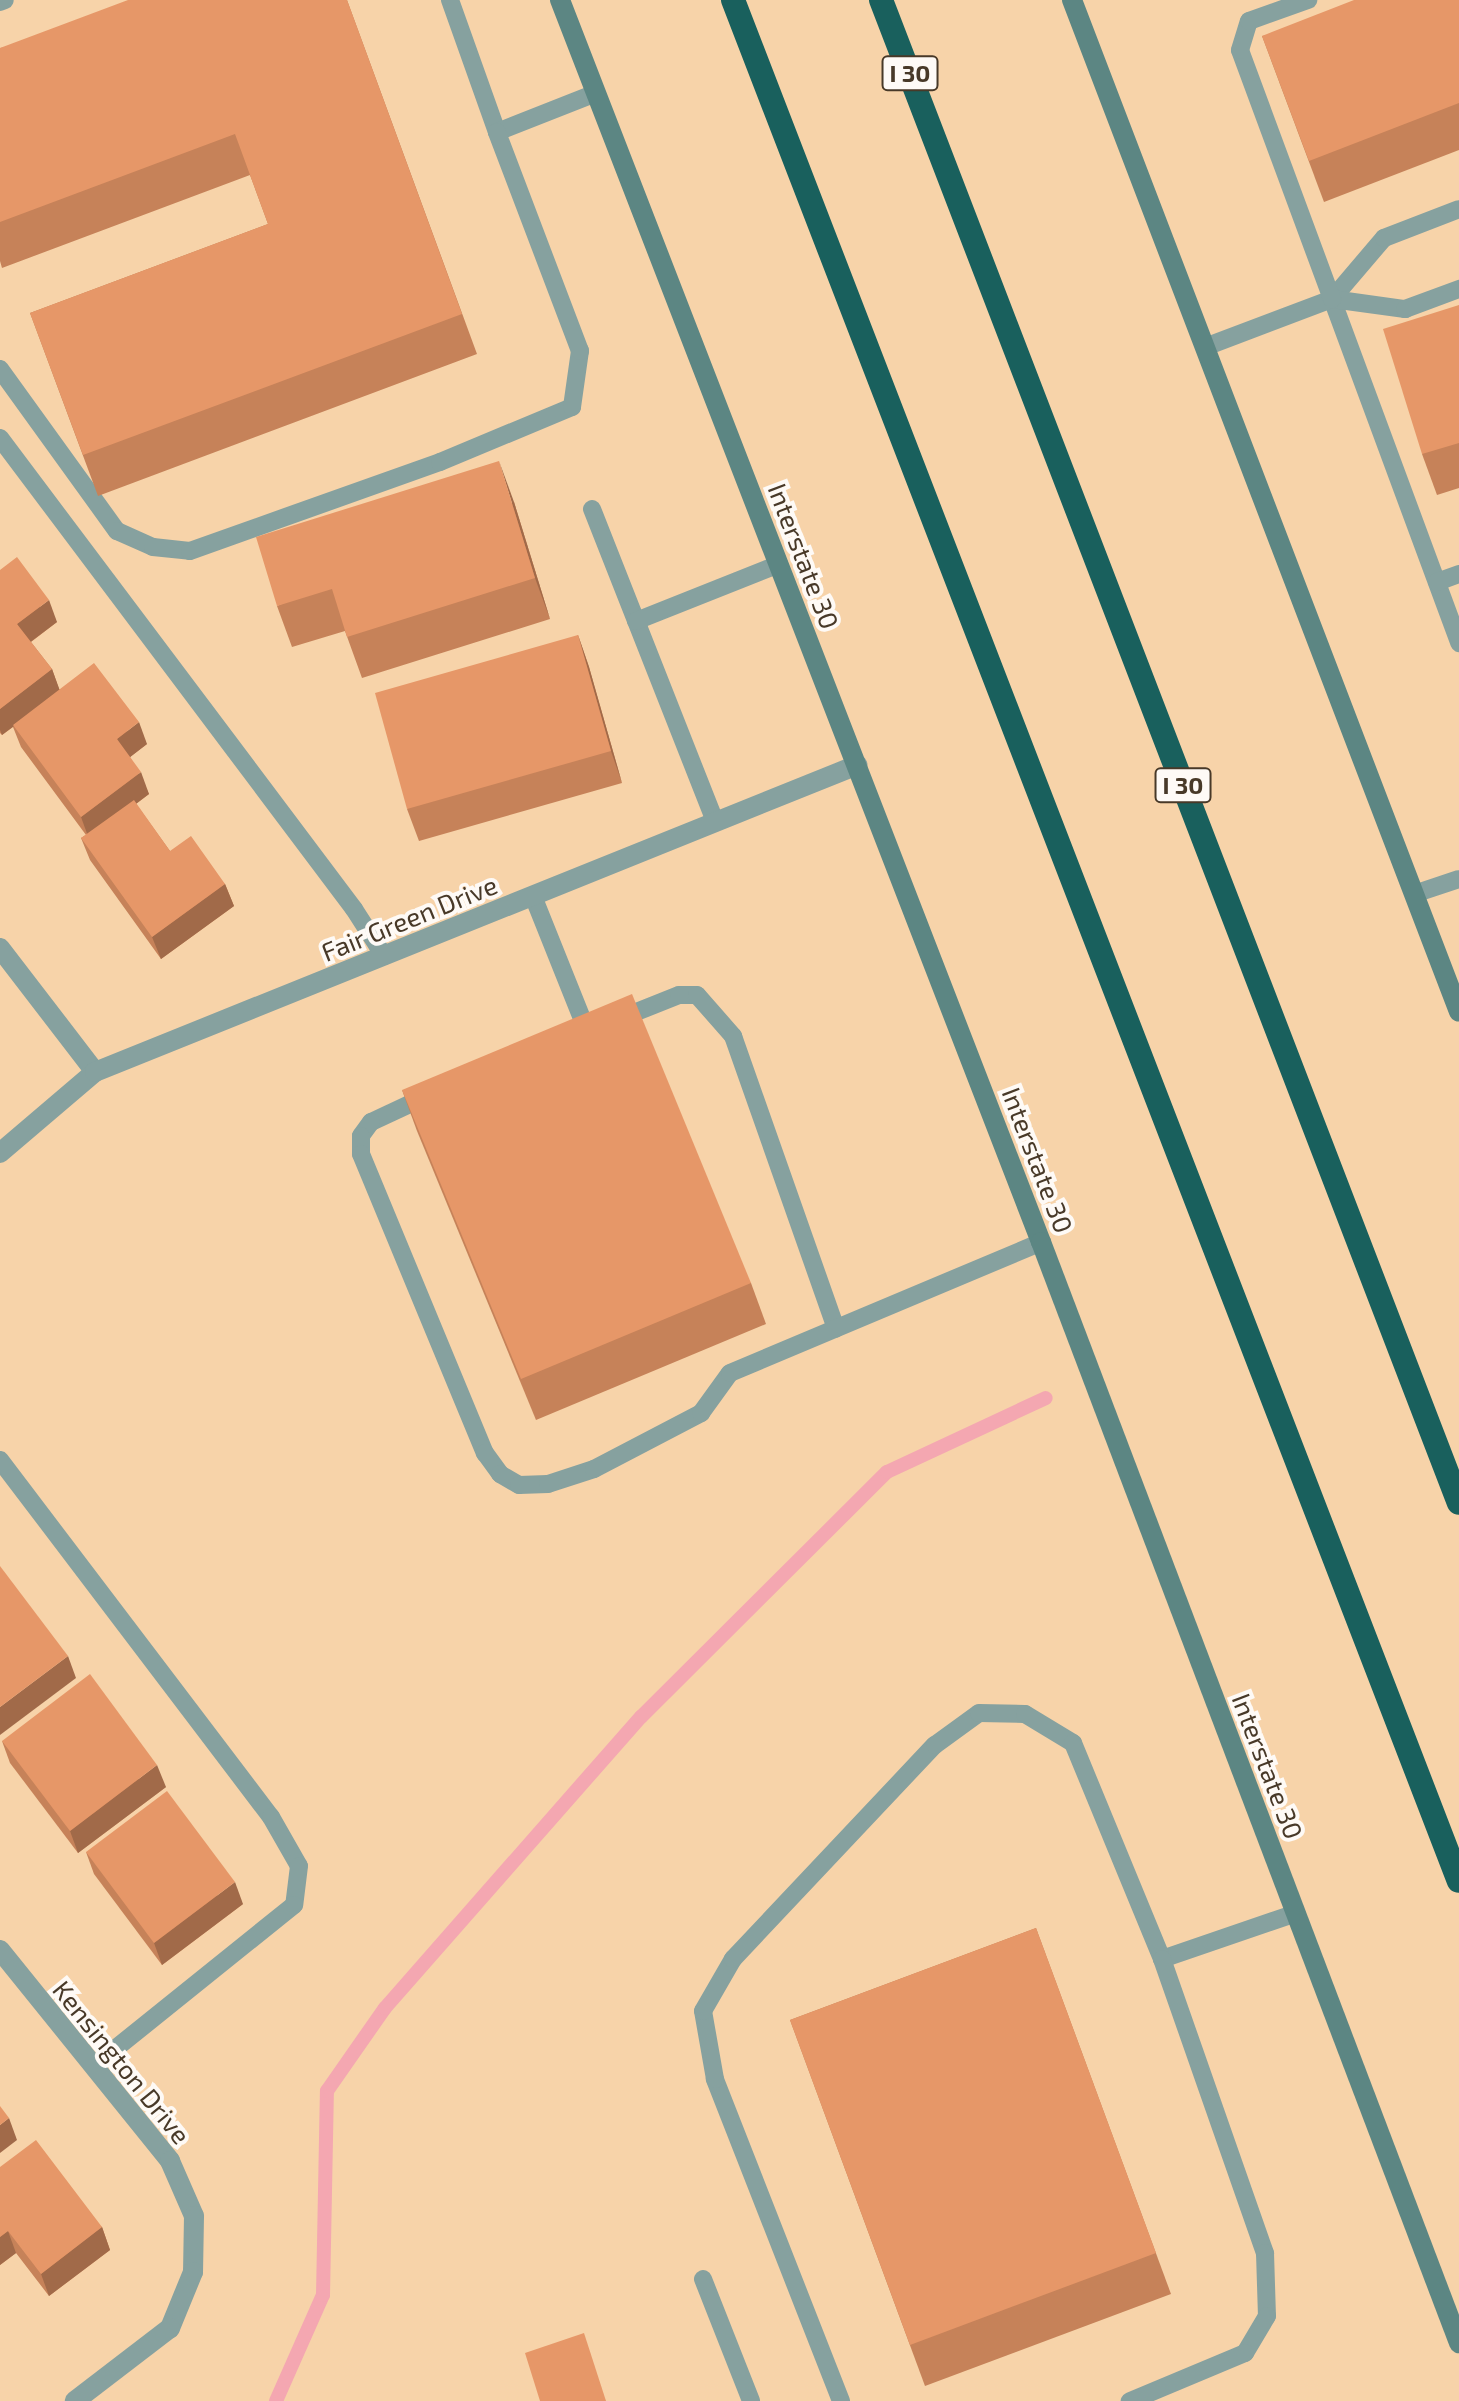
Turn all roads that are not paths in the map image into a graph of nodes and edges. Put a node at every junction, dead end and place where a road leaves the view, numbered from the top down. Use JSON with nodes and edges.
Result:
{"nodes":[{"id":1,"x":450,"y":0,"type":"edge"},
{"id":2,"x":560,"y":0,"type":"edge"},
{"id":3,"x":730,"y":0,"type":"edge"},
{"id":4,"x":881,"y":0,"type":"edge"},
{"id":5,"x":899,"y":0,"type":"edge"},
{"id":6,"x":1072,"y":0,"type":"edge"},
{"id":7,"x":1308,"y":0,"type":"edge"},
{"id":8,"x":596,"y":93,"type":"junction"},
{"id":9,"x":497,"y":132,"type":"junction"},
{"id":10,"x":938,"y":147,"type":"junction"},
{"id":11,"x":1459,"y":209,"type":"edge"},
{"id":12,"x":1459,"y":289,"type":"edge"},
{"id":13,"x":1332,"y":299,"type":"junction"},
{"id":14,"x":1205,"y":347,"type":"junction"},
{"id":15,"x":0,"y":369,"type":"edge"},
{"id":16,"x":0,"y":438,"type":"edge"},
{"id":17,"x":592,"y":509,"type":"dead end"},
{"id":18,"x":779,"y":564,"type":"junction"},
{"id":19,"x":1459,"y":574,"type":"edge"},
{"id":20,"x":1437,"y":582,"type":"junction"},
{"id":21,"x":636,"y":621,"type":"junction"},
{"id":22,"x":1459,"y":643,"type":"edge"},
{"id":23,"x":857,"y":765,"type":"junction"},
{"id":24,"x":715,"y":822,"type":"junction"},
{"id":25,"x":1459,"y":879,"type":"edge"},
{"id":26,"x":1414,"y":894,"type":"junction"},
{"id":27,"x":533,"y":896,"type":"junction"},
{"id":28,"x":0,"y":948,"type":"edge"},
{"id":29,"x":384,"y":956,"type":"junction"},
{"id":30,"x":1459,"y":1012,"type":"edge"},
{"id":31,"x":95,"y":1072,"type":"junction"},
{"id":32,"x":444,"y":1089,"type":"edge"},
{"id":33,"x":0,"y":1153,"type":"edge"},
{"id":34,"x":1041,"y":1242,"type":"junction"},
{"id":35,"x":836,"y":1328,"type":"junction"},
{"id":36,"x":0,"y":1460,"type":"edge"},
{"id":37,"x":1459,"y":1503,"type":"edge"},
{"id":38,"x":1459,"y":1881,"type":"edge"},
{"id":39,"x":1296,"y":1913,"type":"junction"},
{"id":40,"x":0,"y":1950,"type":"edge"},
{"id":41,"x":1162,"y":1959,"type":"junction"},
{"id":42,"x":94,"y":2066,"type":"junction"},
{"id":43,"x":703,"y":2279,"type":"dead end"},
{"id":44,"x":1459,"y":2343,"type":"edge"},
{"id":45,"x":75,"y":2401,"type":"edge"},
{"id":46,"x":751,"y":2401,"type":"edge"},
{"id":47,"x":841,"y":2401,"type":"edge"},
{"id":48,"x":1130,"y":2401,"type":"edge"}],
"edges":[{"from":1,"to":9,"type":"lane"},
{"from":2,"to":8,"type":"main road","name":"Interstate 30"},
{"from":3,"to":38,"type":"highway"},
{"from":4,"to":10,"type":"highway","number":"I 30"},
{"from":5,"to":10,"type":"highway"},
{"from":6,"to":14,"type":"main road"},
{"from":7,"to":13,"type":"lane"},
{"from":8,"to":9,"type":"lane"},
{"from":8,"to":18,"type":"main road","name":"Interstate 30"},
{"from":9,"to":15,"type":"lane"},
{"from":10,"to":37,"type":"highway","number":"I 30"},
{"from":11,"to":13,"type":"lane"},
{"from":12,"to":13,"type":"lane"},
{"from":13,"to":14,"type":"lane"},
{"from":13,"to":20,"type":"lane"},
{"from":14,"to":26,"type":"main road"},
{"from":16,"to":29,"type":"lane"},
{"from":17,"to":21,"type":"lane"},
{"from":18,"to":21,"type":"lane"},
{"from":18,"to":23,"type":"main road","name":"Interstate 30"},
{"from":19,"to":20,"type":"lane"},
{"from":20,"to":22,"type":"lane"},
{"from":21,"to":24,"type":"lane"},
{"from":23,"to":24,"type":"street","name":"Fair Green Drive"},
{"from":23,"to":34,"type":"main road","name":"Interstate 30"},
{"from":24,"to":27,"type":"street","name":"Fair Green Drive"},
{"from":25,"to":26,"type":"lane"},
{"from":26,"to":30,"type":"main road"},
{"from":27,"to":29,"type":"street","name":"Fair Green Drive"},
{"from":27,"to":35,"type":"lane"},
{"from":28,"to":31,"type":"street"},
{"from":29,"to":31,"type":"street","name":"Fair Green Drive"},
{"from":31,"to":33,"type":"street","name":"Fair Green Drive"},
{"from":32,"to":35,"type":"lane"},
{"from":34,"to":35,"type":"lane"},
{"from":34,"to":39,"type":"main road","name":"Interstate 30"},
{"from":36,"to":42,"type":"lane"},
{"from":39,"to":41,"type":"lane"},
{"from":39,"to":44,"type":"main road","name":"Interstate 30"},
{"from":40,"to":42,"type":"street","name":"Kensington Drive"},
{"from":41,"to":47,"type":"lane"},
{"from":41,"to":48,"type":"lane"},
{"from":42,"to":45,"type":"street","name":"Kensington Drive"},
{"from":43,"to":46,"type":"lane"}]}
